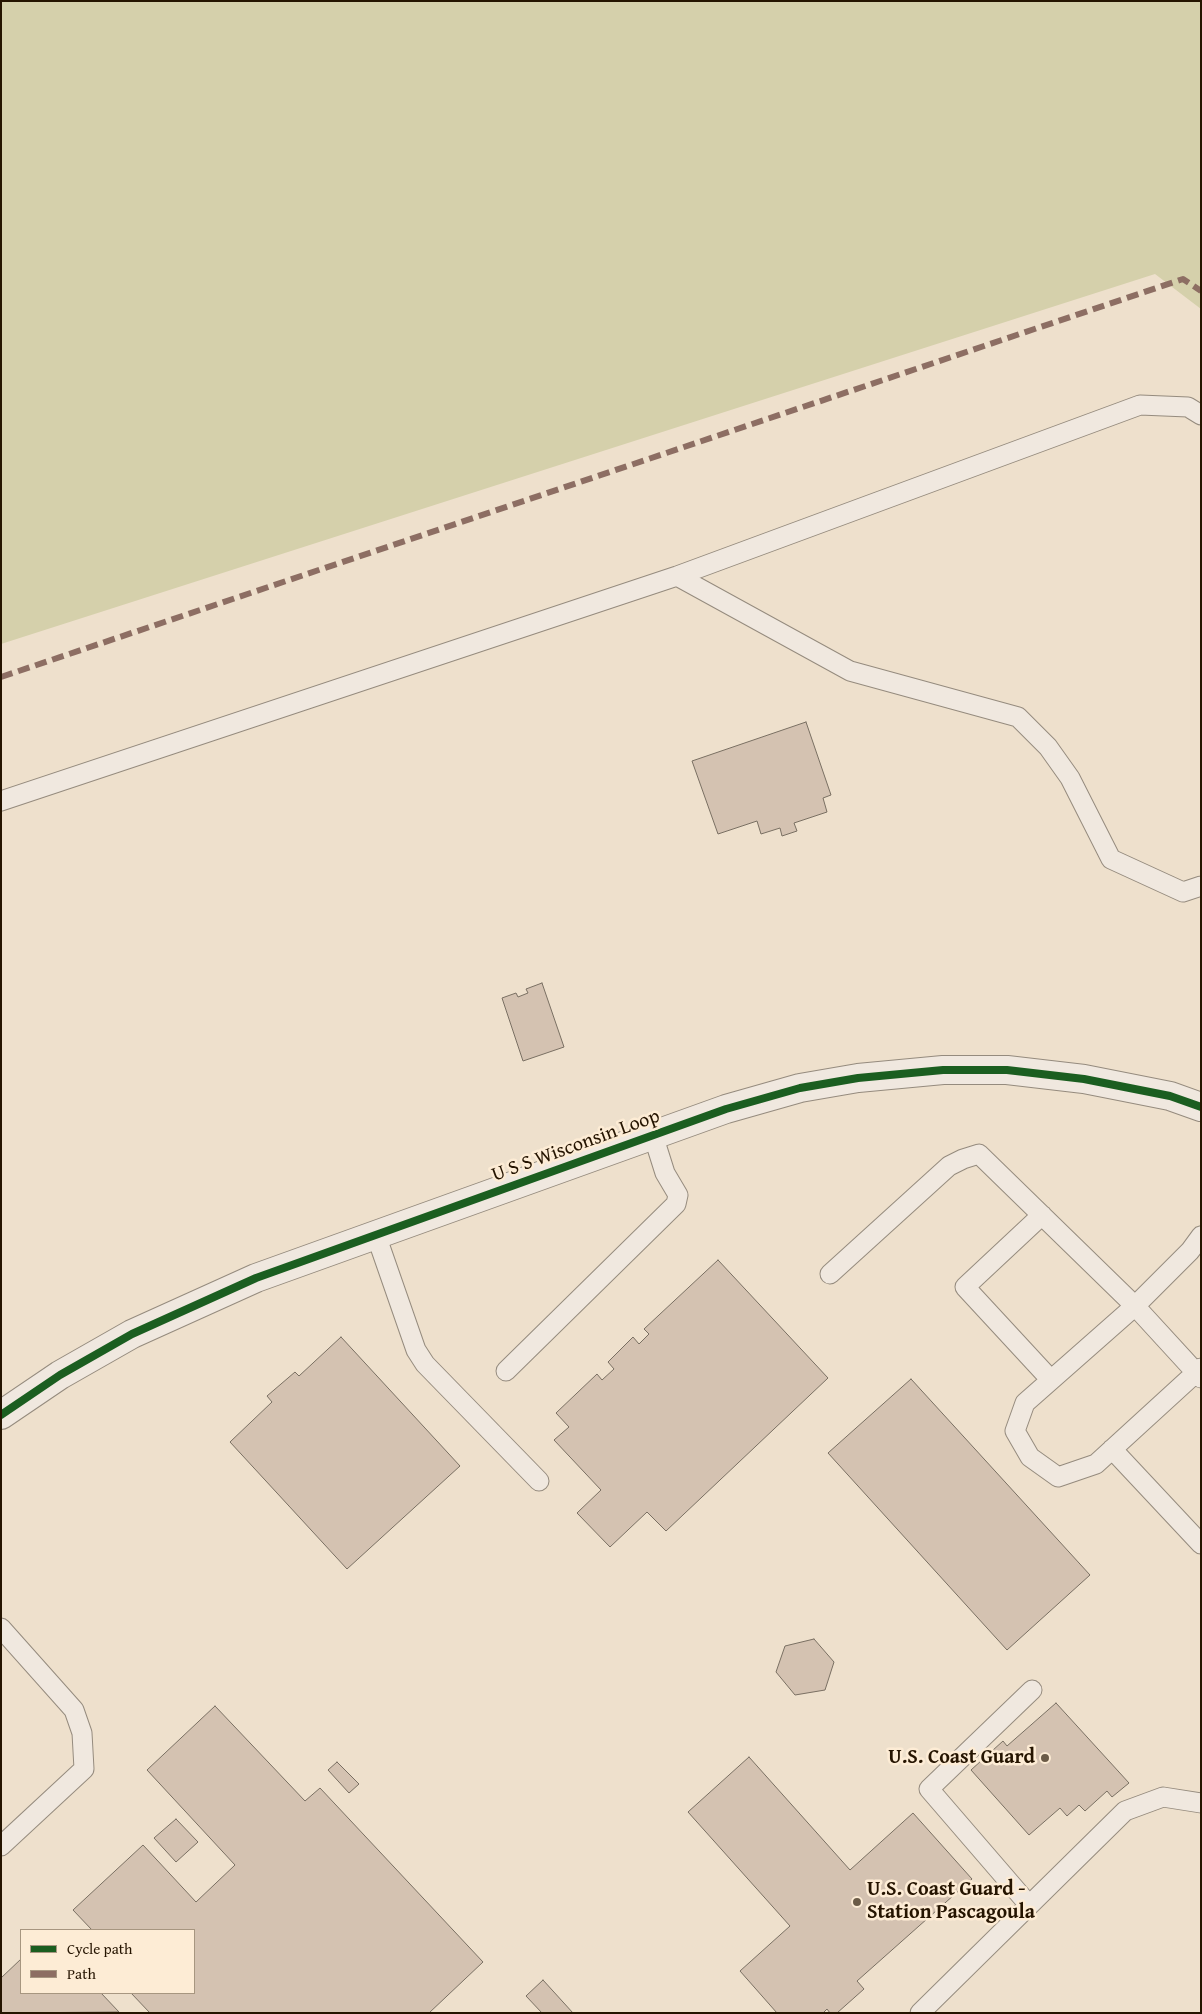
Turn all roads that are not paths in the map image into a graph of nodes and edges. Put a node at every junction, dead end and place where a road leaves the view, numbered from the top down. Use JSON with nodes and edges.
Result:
{"nodes":[{"id":1,"x":1201,"y":415,"type":"edge"},
{"id":2,"x":677,"y":576,"type":"junction"},
{"id":3,"x":1,"y":802,"type":"edge"},
{"id":4,"x":1201,"y":886,"type":"edge"},
{"id":5,"x":1201,"y":1107,"type":"edge"},
{"id":6,"x":653,"y":1135,"type":"junction"},
{"id":7,"x":1042,"y":1215,"type":"junction"},
{"id":8,"x":376,"y":1235,"type":"junction"},
{"id":9,"x":1201,"y":1236,"type":"edge"},
{"id":10,"x":830,"y":1274,"type":"dead end"},
{"id":11,"x":1136,"y":1306,"type":"junction"},
{"id":12,"x":506,"y":1370,"type":"dead end"},
{"id":13,"x":1199,"y":1373,"type":"edge"},
{"id":14,"x":1051,"y":1380,"type":"junction"},
{"id":15,"x":1,"y":1415,"type":"edge"},
{"id":16,"x":1112,"y":1449,"type":"junction"},
{"id":17,"x":539,"y":1481,"type":"dead end"},
{"id":18,"x":1201,"y":1544,"type":"edge"},
{"id":19,"x":1,"y":1628,"type":"edge"},
{"id":20,"x":1032,"y":1690,"type":"dead end"},
{"id":21,"x":1201,"y":1803,"type":"edge"},
{"id":22,"x":1,"y":1846,"type":"edge"},
{"id":23,"x":1029,"y":1905,"type":"junction"},
{"id":24,"x":920,"y":2013,"type":"edge"}],
"edges":[{"from":1,"to":2,"type":"lane"},
{"from":2,"to":3,"type":"lane"},
{"from":2,"to":4,"type":"lane"},
{"from":5,"to":6,"type":"street","name":"U S S Wisconsin Loop"},
{"from":6,"to":8,"type":"street","name":"U S S Wisconsin Loop"},
{"from":6,"to":12,"type":"lane"},
{"from":7,"to":10,"type":"lane"},
{"from":7,"to":11,"type":"lane"},
{"from":7,"to":14,"type":"lane"},
{"from":8,"to":15,"type":"street","name":"U S S Wisconsin Loop"},
{"from":8,"to":17,"type":"lane"},
{"from":9,"to":11,"type":"lane"},
{"from":11,"to":13,"type":"lane"},
{"from":11,"to":14,"type":"lane"},
{"from":13,"to":16,"type":"lane"},
{"from":14,"to":16,"type":"lane"},
{"from":16,"to":18,"type":"lane"},
{"from":19,"to":22,"type":"lane"},
{"from":20,"to":23,"type":"lane"},
{"from":21,"to":23,"type":"lane"},
{"from":23,"to":24,"type":"lane"}]}
